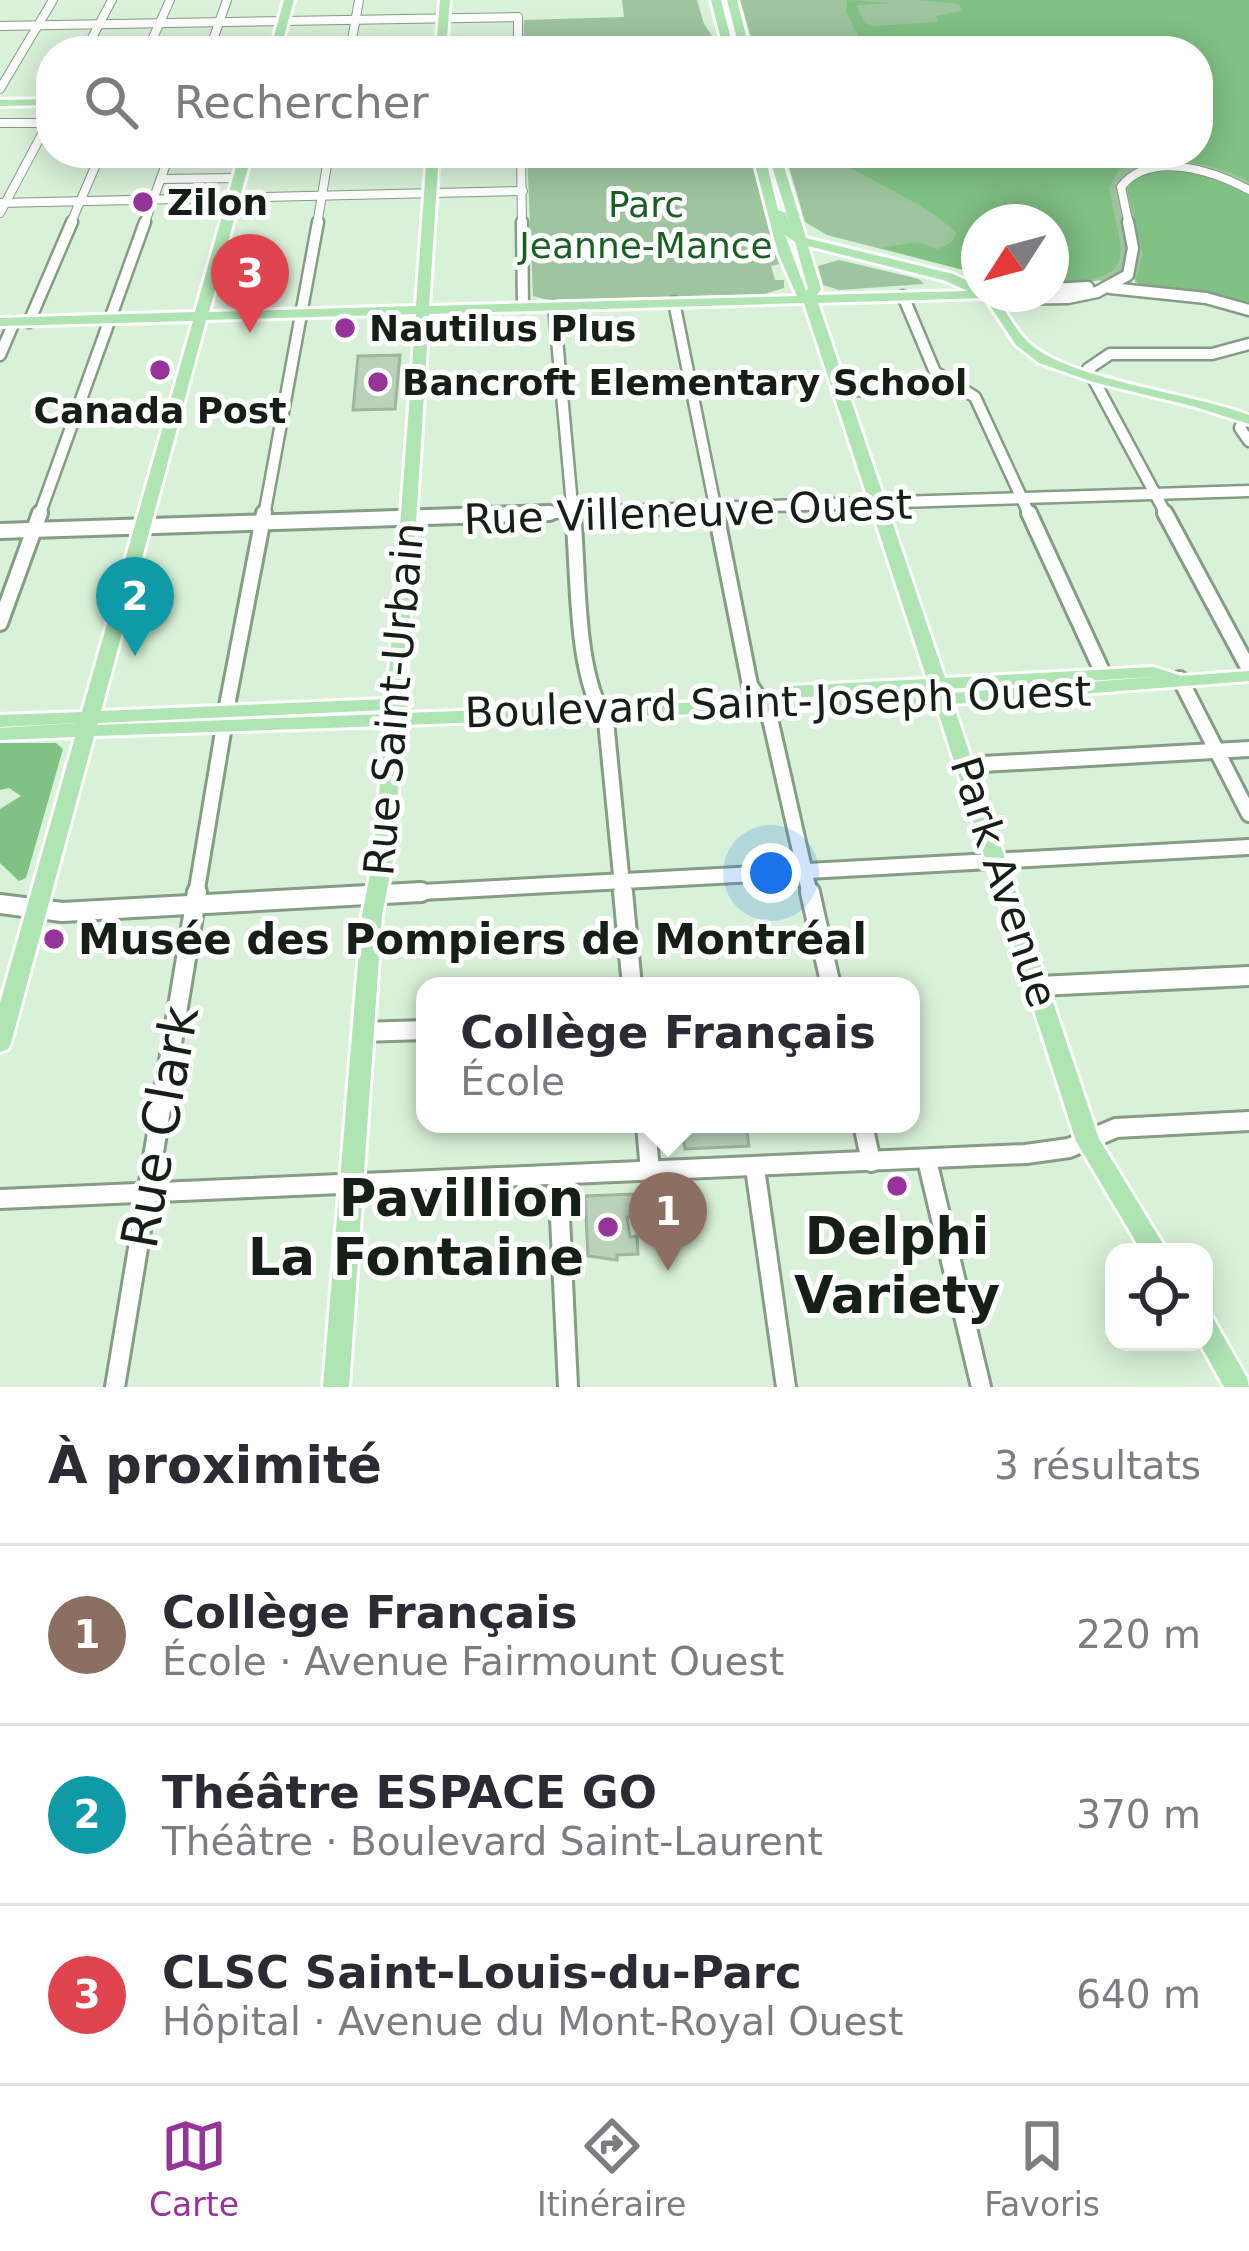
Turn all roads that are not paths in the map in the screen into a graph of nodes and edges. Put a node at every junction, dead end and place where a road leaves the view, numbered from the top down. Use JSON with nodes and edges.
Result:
{"nodes":[{"id":1,"x":53,"y":0,"type":"edge"},
{"id":2,"x":112,"y":0,"type":"edge"},
{"id":3,"x":170,"y":0,"type":"edge"},
{"id":4,"x":227,"y":0,"type":"edge"},
{"id":5,"x":289,"y":0,"type":"edge"},
{"id":6,"x":359,"y":0,"type":"edge"},
{"id":7,"x":445,"y":0,"type":"edge"},
{"id":8,"x":716,"y":0,"type":"edge"},
{"id":9,"x":732,"y":0,"type":"edge"},
{"id":10,"x":444,"y":18,"type":"junction"},
{"id":11,"x":356,"y":20,"type":"junction"},
{"id":12,"x":284,"y":21,"type":"junction"},
{"id":13,"x":220,"y":22,"type":"junction"},
{"id":14,"x":159,"y":23,"type":"junction"},
{"id":15,"x":99,"y":24,"type":"junction"},
{"id":16,"x":37,"y":25,"type":"junction"},
{"id":17,"x":0,"y":26,"type":"edge"},
{"id":18,"x":93,"y":36,"type":"edge"},
{"id":19,"x":153,"y":36,"type":"edge"},
{"id":20,"x":215,"y":36,"type":"edge"},
{"id":21,"x":280,"y":36,"type":"edge"},
{"id":22,"x":353,"y":36,"type":"edge"},
{"id":23,"x":442,"y":36,"type":"edge"},
{"id":24,"x":518,"y":36,"type":"edge"},
{"id":25,"x":725,"y":36,"type":"edge"},
{"id":26,"x":742,"y":36,"type":"edge"},
{"id":27,"x":0,"y":88,"type":"edge"},
{"id":28,"x":36,"y":102,"type":"edge"},
{"id":29,"x":0,"y":103,"type":"edge"},
{"id":30,"x":36,"y":121,"type":"edge"},
{"id":31,"x":0,"y":123,"type":"edge"},
{"id":32,"x":36,"y":144,"type":"edge"},
{"id":33,"x":95,"y":168,"type":"edge"},
{"id":34,"x":165,"y":168,"type":"edge"},
{"id":35,"x":242,"y":168,"type":"edge"},
{"id":36,"x":326,"y":168,"type":"edge"},
{"id":37,"x":433,"y":168,"type":"edge"},
{"id":38,"x":522,"y":168,"type":"edge"},
{"id":39,"x":762,"y":168,"type":"edge"},
{"id":40,"x":778,"y":168,"type":"edge"},
{"id":41,"x":1147,"y":168,"type":"edge"},
{"id":42,"x":1156,"y":168,"type":"edge"},
{"id":43,"x":1188,"y":168,"type":"edge"},
{"id":44,"x":1198,"y":168,"type":"edge"},
{"id":45,"x":239,"y":178,"type":"junction"},
{"id":46,"x":161,"y":179,"type":"junction"},
{"id":47,"x":767,"y":186,"type":"junction"},
{"id":48,"x":1249,"y":188,"type":"edge"},
{"id":49,"x":523,"y":191,"type":"junction"},
{"id":50,"x":431,"y":193,"type":"junction"},
{"id":51,"x":322,"y":194,"type":"junction"},
{"id":52,"x":234,"y":196,"type":"junction"},
{"id":53,"x":152,"y":199,"type":"junction"},
{"id":54,"x":81,"y":200,"type":"junction"},
{"id":55,"x":2,"y":206,"type":"edge"},
{"id":56,"x":798,"y":234,"type":"junction"},
{"id":57,"x":961,"y":274,"type":"edge"},
{"id":58,"x":1130,"y":274,"type":"junction"},
{"id":59,"x":961,"y":284,"type":"edge"},
{"id":60,"x":1069,"y":288,"type":"edge"},
{"id":61,"x":1080,"y":288,"type":"junction"},
{"id":62,"x":1106,"y":288,"type":"junction"},
{"id":63,"x":961,"y":295,"type":"edge"},
{"id":64,"x":1173,"y":295,"type":"junction"},
{"id":65,"x":903,"y":296,"type":"junction"},
{"id":66,"x":807,"y":298,"type":"junction"},
{"id":67,"x":1069,"y":298,"type":"edge"},
{"id":68,"x":1069,"y":298,"type":"edge"},
{"id":69,"x":674,"y":302,"type":"junction"},
{"id":70,"x":554,"y":306,"type":"junction"},
{"id":71,"x":524,"y":308,"type":"junction"},
{"id":72,"x":1249,"y":310,"type":"edge"},
{"id":73,"x":422,"y":311,"type":"junction"},
{"id":74,"x":1001,"y":312,"type":"edge"},
{"id":75,"x":302,"y":314,"type":"junction"},
{"id":76,"x":204,"y":317,"type":"junction"},
{"id":77,"x":112,"y":319,"type":"junction"},
{"id":78,"x":14,"y":322,"type":"edge"},
{"id":79,"x":1249,"y":344,"type":"edge"},
{"id":80,"x":0,"y":355,"type":"edge"},
{"id":81,"x":1089,"y":374,"type":"junction"},
{"id":82,"x":954,"y":385,"type":"junction"},
{"id":83,"x":843,"y":392,"type":"junction"},
{"id":84,"x":1247,"y":419,"type":"edge"},
{"id":85,"x":1249,"y":441,"type":"edge"},
{"id":86,"x":1249,"y":491,"type":"edge"},
{"id":87,"x":1155,"y":496,"type":"junction"},
{"id":88,"x":1022,"y":500,"type":"junction"},
{"id":89,"x":880,"y":506,"type":"junction"},
{"id":90,"x":717,"y":511,"type":"junction"},
{"id":91,"x":574,"y":515,"type":"junction"},
{"id":92,"x":410,"y":520,"type":"junction"},
{"id":93,"x":262,"y":524,"type":"junction"},
{"id":94,"x":146,"y":527,"type":"junction"},
{"id":95,"x":34,"y":530,"type":"junction"},
{"id":96,"x":0,"y":531,"type":"edge"},
{"id":97,"x":0,"y":622,"type":"edge"},
{"id":98,"x":1249,"y":672,"type":"edge"},
{"id":99,"x":1180,"y":679,"type":"junction"},
{"id":100,"x":1106,"y":682,"type":"junction"},
{"id":101,"x":941,"y":691,"type":"junction"},
{"id":102,"x":760,"y":699,"type":"junction"},
{"id":103,"x":596,"y":705,"type":"junction"},
{"id":104,"x":395,"y":711,"type":"junction"},
{"id":105,"x":225,"y":718,"type":"junction"},
{"id":106,"x":0,"y":721,"type":"edge"},
{"id":107,"x":90,"y":724,"type":"junction"},
{"id":108,"x":0,"y":734,"type":"edge"},
{"id":109,"x":1249,"y":749,"type":"edge"},
{"id":110,"x":1218,"y":751,"type":"junction"},
{"id":111,"x":966,"y":765,"type":"junction"},
{"id":112,"x":1249,"y":814,"type":"edge"},
{"id":113,"x":1247,"y":852,"type":"edge"},
{"id":114,"x":998,"y":860,"type":"junction"},
{"id":115,"x":805,"y":871,"type":"junction"},
{"id":116,"x":621,"y":881,"type":"junction"},
{"id":117,"x":378,"y":894,"type":"junction"},
{"id":118,"x":0,"y":904,"type":"edge"},
{"id":119,"x":195,"y":905,"type":"junction"},
{"id":120,"x":38,"y":908,"type":"junction"},
{"id":121,"x":1249,"y":976,"type":"edge"},
{"id":122,"x":631,"y":977,"type":"edge"},
{"id":123,"x":829,"y":977,"type":"edge"},
{"id":124,"x":1039,"y":986,"type":"junction"},
{"id":125,"x":416,"y":1030,"type":"edge"},
{"id":126,"x":362,"y":1032,"type":"junction"},
{"id":127,"x":0,"y":1043,"type":"edge"},
{"id":128,"x":1249,"y":1120,"type":"edge"},
{"id":129,"x":647,"y":1133,"type":"edge"},
{"id":130,"x":864,"y":1133,"type":"edge"},
{"id":131,"x":1088,"y":1141,"type":"junction"},
{"id":132,"x":927,"y":1160,"type":"junction"},
{"id":133,"x":871,"y":1162,"type":"junction"},
{"id":134,"x":755,"y":1168,"type":"junction"},
{"id":135,"x":650,"y":1172,"type":"junction"},
{"id":136,"x":558,"y":1175,"type":"junction"},
{"id":137,"x":351,"y":1185,"type":"junction"},
{"id":138,"x":148,"y":1193,"type":"junction"},
{"id":139,"x":0,"y":1199,"type":"edge"},
{"id":140,"x":1150,"y":1243,"type":"edge"},
{"id":141,"x":1213,"y":1342,"type":"edge"},
{"id":142,"x":115,"y":1387,"type":"edge"},
{"id":143,"x":336,"y":1387,"type":"edge"},
{"id":144,"x":568,"y":1387,"type":"edge"},
{"id":145,"x":786,"y":1387,"type":"edge"},
{"id":146,"x":981,"y":1387,"type":"edge"},
{"id":147,"x":1238,"y":1387,"type":"edge"}],
"edges":[{"from":1,"to":16,"type":"street"},
{"from":2,"to":15,"type":"street"},
{"from":3,"to":14,"type":"street"},
{"from":4,"to":13,"type":"street"},
{"from":5,"to":12,"type":"main road"},
{"from":6,"to":11,"type":"street"},
{"from":7,"to":10,"type":"main road"},
{"from":8,"to":25,"type":"main road"},
{"from":9,"to":26,"type":"main road"},
{"from":10,"to":11,"type":"street"},
{"from":10,"to":23,"type":"main road"},
{"from":10,"to":24,"type":"street"},
{"from":11,"to":12,"type":"street"},
{"from":11,"to":22,"type":"street"},
{"from":12,"to":13,"type":"street"},
{"from":12,"to":21,"type":"main road"},
{"from":13,"to":14,"type":"street"},
{"from":13,"to":20,"type":"street"},
{"from":14,"to":15,"type":"street"},
{"from":14,"to":19,"type":"street"},
{"from":15,"to":16,"type":"street"},
{"from":15,"to":18,"type":"street"},
{"from":16,"to":17,"type":"street"},
{"from":16,"to":27,"type":"street"},
{"from":28,"to":29,"type":"main road"},
{"from":30,"to":31,"type":"street"},
{"from":32,"to":55,"type":"street"},
{"from":33,"to":54,"type":"street"},
{"from":34,"to":46,"type":"street"},
{"from":35,"to":45,"type":"main road"},
{"from":36,"to":51,"type":"street","name":"Rue Clark"},
{"from":37,"to":50,"type":"main road","name":"Rue Saint-Urbain"},
{"from":38,"to":49,"type":"street"},
{"from":39,"to":47,"type":"main road"},
{"from":40,"to":56,"type":"main road"},
{"from":41,"to":61,"type":"street"},
{"from":42,"to":58,"type":"street"},
{"from":43,"to":48,"type":"street"},
{"from":44,"to":48,"type":"street"},
{"from":45,"to":46,"type":"street"},
{"from":45,"to":52,"type":"main road"},
{"from":46,"to":53,"type":"street"},
{"from":47,"to":56,"type":"main road"},
{"from":47,"to":66,"type":"main road"},
{"from":49,"to":50,"type":"street"},
{"from":49,"to":71,"type":"street"},
{"from":50,"to":51,"type":"street"},
{"from":50,"to":73,"type":"main road","name":"Rue Saint-Urbain"},
{"from":51,"to":52,"type":"street"},
{"from":51,"to":75,"type":"street","name":"Rue Clark"},
{"from":52,"to":53,"type":"street"},
{"from":52,"to":76,"type":"main road"},
{"from":53,"to":54,"type":"street"},
{"from":53,"to":77,"type":"street"},
{"from":54,"to":55,"type":"street"},
{"from":54,"to":78,"type":"street"},
{"from":56,"to":57,"type":"main road"},
{"from":56,"to":59,"type":"main road"},
{"from":56,"to":66,"type":"main road"},
{"from":58,"to":62,"type":"street"},
{"from":58,"to":64,"type":"street"},
{"from":60,"to":61,"type":"street"},
{"from":61,"to":62,"type":"street"},
{"from":62,"to":64,"type":"street"},
{"from":62,"to":67,"type":"street"},
{"from":63,"to":65,"type":"main road"},
{"from":64,"to":68,"type":"street"},
{"from":64,"to":72,"type":"street"},
{"from":65,"to":66,"type":"main road"},
{"from":65,"to":82,"type":"street"},
{"from":66,"to":69,"type":"main road"},
{"from":66,"to":83,"type":"main road","name":"Park Avenue"},
{"from":69,"to":70,"type":"main road"},
{"from":69,"to":90,"type":"street"},
{"from":70,"to":71,"type":"main road"},
{"from":70,"to":91,"type":"street"},
{"from":71,"to":73,"type":"main road"},
{"from":73,"to":75,"type":"main road"},
{"from":73,"to":92,"type":"main road","name":"Rue Saint-Urbain"},
{"from":74,"to":81,"type":"main road"},
{"from":75,"to":76,"type":"main road"},
{"from":75,"to":93,"type":"street","name":"Rue Clark"},
{"from":76,"to":77,"type":"main road"},
{"from":76,"to":94,"type":"main road"},
{"from":77,"to":78,"type":"main road"},
{"from":77,"to":95,"type":"street"},
{"from":78,"to":80,"type":"street"},
{"from":79,"to":81,"type":"street"},
{"from":81,"to":84,"type":"main road"},
{"from":81,"to":87,"type":"street"},
{"from":82,"to":83,"type":"street"},
{"from":82,"to":88,"type":"street"},
{"from":83,"to":89,"type":"main road","name":"Park Avenue"},
{"from":84,"to":85,"type":"street"},
{"from":86,"to":87,"type":"street","name":"Rue Villeneuve Ouest"},
{"from":87,"to":88,"type":"street","name":"Rue Villeneuve Ouest"},
{"from":87,"to":98,"type":"street"},
{"from":88,"to":89,"type":"street","name":"Rue Villeneuve Ouest"},
{"from":88,"to":100,"type":"street"},
{"from":89,"to":90,"type":"street","name":"Rue Villeneuve Ouest"},
{"from":89,"to":101,"type":"main road","name":"Park Avenue"},
{"from":90,"to":91,"type":"street","name":"Rue Villeneuve Ouest"},
{"from":90,"to":102,"type":"street"},
{"from":91,"to":92,"type":"street","name":"Rue Villeneuve Ouest"},
{"from":91,"to":103,"type":"street"},
{"from":92,"to":93,"type":"street","name":"Rue Villeneuve Ouest"},
{"from":92,"to":104,"type":"main road","name":"Rue Saint-Urbain"},
{"from":93,"to":94,"type":"street","name":"Rue Villeneuve Ouest"},
{"from":93,"to":105,"type":"street","name":"Rue Clark"},
{"from":94,"to":95,"type":"street","name":"Rue Villeneuve Ouest"},
{"from":94,"to":107,"type":"main road"},
{"from":95,"to":96,"type":"street","name":"Rue Villeneuve Ouest"},
{"from":95,"to":97,"type":"street"},
{"from":98,"to":99,"type":"main road","name":"Boulevard Saint-Joseph Ouest"},
{"from":99,"to":100,"type":"main road","name":"Boulevard Saint-Joseph Ouest"},
{"from":99,"to":110,"type":"street"},
{"from":100,"to":101,"type":"main road","name":"Boulevard Saint-Joseph Ouest"},
{"from":101,"to":102,"type":"main road","name":"Boulevard Saint-Joseph Ouest"},
{"from":101,"to":111,"type":"main road","name":"Park Avenue"},
{"from":102,"to":103,"type":"main road","name":"Boulevard Saint-Joseph Ouest"},
{"from":102,"to":115,"type":"street"},
{"from":103,"to":104,"type":"main road","name":"Boulevard Saint-Joseph Ouest"},
{"from":103,"to":116,"type":"street"},
{"from":104,"to":105,"type":"main road","name":"Boulevard Saint-Joseph Ouest"},
{"from":104,"to":117,"type":"main road","name":"Rue Saint-Urbain"},
{"from":105,"to":107,"type":"main road","name":"Boulevard Saint-Joseph Ouest"},
{"from":105,"to":119,"type":"street","name":"Rue Clark"},
{"from":106,"to":107,"type":"main road"},
{"from":107,"to":108,"type":"main road"},
{"from":107,"to":120,"type":"main road"},
{"from":109,"to":110,"type":"street"},
{"from":110,"to":111,"type":"street"},
{"from":110,"to":112,"type":"street"},
{"from":111,"to":114,"type":"main road","name":"Park Avenue"},
{"from":113,"to":114,"type":"street"},
{"from":114,"to":115,"type":"street"},
{"from":114,"to":124,"type":"main road","name":"Park Avenue"},
{"from":115,"to":116,"type":"street"},
{"from":115,"to":123,"type":"street"},
{"from":116,"to":117,"type":"street"},
{"from":116,"to":122,"type":"street"},
{"from":117,"to":119,"type":"street"},
{"from":117,"to":126,"type":"main road","name":"Rue Saint-Urbain"},
{"from":118,"to":120,"type":"street"},
{"from":119,"to":120,"type":"street"},
{"from":119,"to":138,"type":"street","name":"Rue Clark"},
{"from":120,"to":127,"type":"main road"},
{"from":121,"to":124,"type":"street"},
{"from":124,"to":131,"type":"main road","name":"Park Avenue"},
{"from":125,"to":126,"type":"street"},
{"from":126,"to":137,"type":"main road","name":"Rue Saint-Urbain"},
{"from":128,"to":131,"type":"street"},
{"from":129,"to":135,"type":"street"},
{"from":130,"to":133,"type":"street"},
{"from":131,"to":132,"type":"street"},
{"from":131,"to":140,"type":"main road","name":"Park Avenue"},
{"from":132,"to":133,"type":"street"},
{"from":132,"to":146,"type":"street"},
{"from":133,"to":134,"type":"street"},
{"from":134,"to":135,"type":"street"},
{"from":134,"to":145,"type":"street"},
{"from":135,"to":136,"type":"street"},
{"from":136,"to":137,"type":"street"},
{"from":136,"to":144,"type":"street"},
{"from":137,"to":138,"type":"street"},
{"from":137,"to":143,"type":"main road","name":"Rue Saint-Urbain"},
{"from":138,"to":139,"type":"street"},
{"from":138,"to":142,"type":"street","name":"Rue Clark"},
{"from":141,"to":147,"type":"main road"}]}
